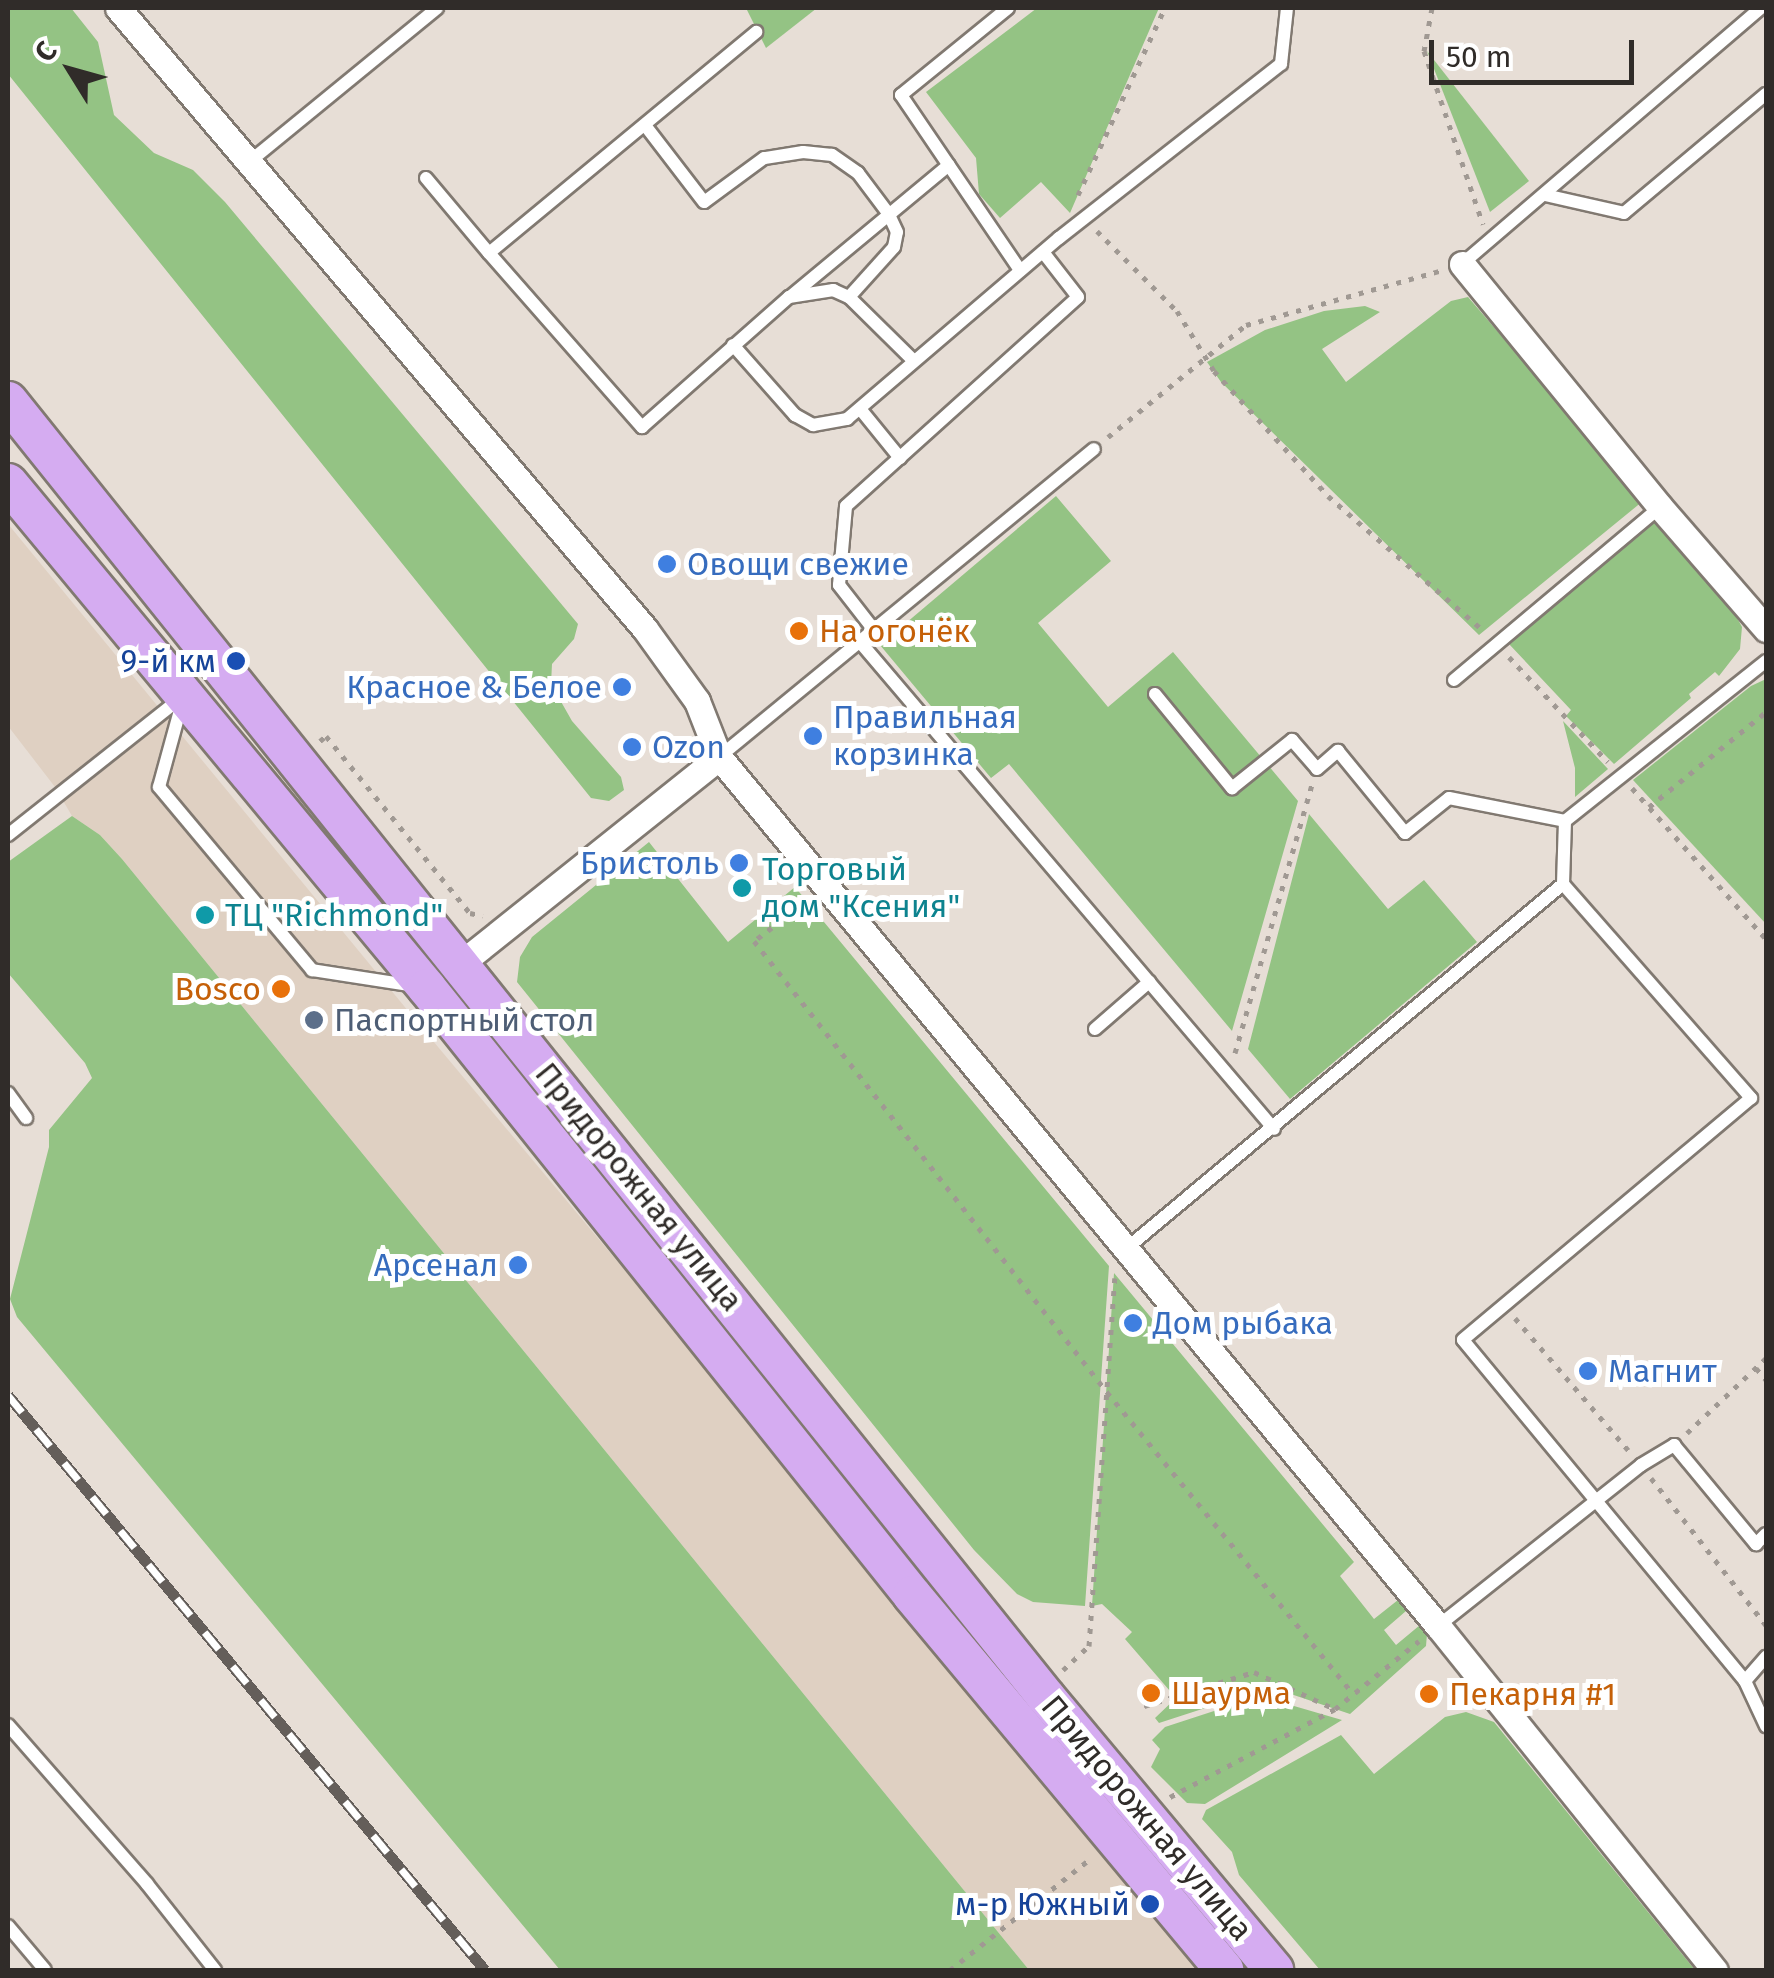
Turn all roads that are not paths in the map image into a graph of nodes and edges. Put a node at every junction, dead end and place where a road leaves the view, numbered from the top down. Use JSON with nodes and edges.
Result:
{"nodes":[{"id":1,"x":118,"y":8,"type":"edge"},
{"id":2,"x":437,"y":8,"type":"edge"},
{"id":3,"x":1008,"y":8,"type":"edge"},
{"id":4,"x":1287,"y":8,"type":"edge"},
{"id":5,"x":1761,"y":8,"type":"edge"},
{"id":6,"x":756,"y":32,"type":"dead end"},
{"id":7,"x":1766,"y":94,"type":"edge"},
{"id":8,"x":644,"y":125,"type":"junction"},
{"id":9,"x":249,"y":162,"type":"junction"},
{"id":10,"x":949,"y":166,"type":"junction"},
{"id":11,"x":426,"y":178,"type":"dead end"},
{"id":12,"x":1546,"y":195,"type":"junction"},
{"id":13,"x":888,"y":213,"type":"junction"},
{"id":14,"x":1043,"y":252,"type":"junction"},
{"id":15,"x":490,"y":254,"type":"junction"},
{"id":16,"x":1462,"y":264,"type":"joint"},
{"id":17,"x":1020,"y":270,"type":"junction"},
{"id":18,"x":789,"y":297,"type":"junction"},
{"id":19,"x":849,"y":297,"type":"junction"},
{"id":20,"x":733,"y":346,"type":"junction"},
{"id":21,"x":914,"y":361,"type":"junction"},
{"id":22,"x":8,"y":401,"type":"edge"},
{"id":23,"x":861,"y":410,"type":"junction"},
{"id":24,"x":1094,"y":449,"type":"road end"},
{"id":25,"x":900,"y":458,"type":"junction"},
{"id":26,"x":8,"y":484,"type":"edge"},
{"id":27,"x":1660,"y":507,"type":"junction"},
{"id":28,"x":1766,"y":629,"type":"edge"},
{"id":29,"x":874,"y":630,"type":"junction"},
{"id":30,"x":860,"y":642,"type":"junction"},
{"id":31,"x":1766,"y":660,"type":"edge"},
{"id":32,"x":1454,"y":680,"type":"dead end"},
{"id":33,"x":1155,"y":694,"type":"dead end"},
{"id":34,"x":184,"y":696,"type":"junction"},
{"id":35,"x":720,"y":757,"type":"junction"},
{"id":36,"x":1565,"y":821,"type":"junction"},
{"id":37,"x":8,"y":835,"type":"edge"},
{"id":38,"x":1563,"y":884,"type":"junction"},
{"id":39,"x":460,"y":964,"type":"junction"},
{"id":40,"x":1149,"y":982,"type":"junction"},
{"id":41,"x":427,"y":988,"type":"junction"},
{"id":42,"x":1095,"y":1029,"type":"dead end"},
{"id":43,"x":8,"y":1093,"type":"edge"},
{"id":44,"x":26,"y":1118,"type":"dead end"},
{"id":45,"x":1274,"y":1129,"type":"junction"},
{"id":46,"x":1128,"y":1248,"type":"junction"},
{"id":47,"x":1596,"y":1500,"type":"junction"},
{"id":48,"x":1766,"y":1534,"type":"edge"},
{"id":49,"x":1438,"y":1626,"type":"junction"},
{"id":50,"x":1766,"y":1657,"type":"edge"},
{"id":51,"x":1746,"y":1680,"type":"junction"},
{"id":52,"x":8,"y":1725,"type":"edge"},
{"id":53,"x":1766,"y":1726,"type":"edge"},
{"id":54,"x":8,"y":1926,"type":"edge"},
{"id":55,"x":45,"y":1970,"type":"edge"},
{"id":56,"x":215,"y":1970,"type":"edge"},
{"id":57,"x":1224,"y":1970,"type":"edge"},
{"id":58,"x":1274,"y":1970,"type":"edge"},
{"id":59,"x":1715,"y":1970,"type":"edge"}],
"edges":[{"from":1,"to":9,"type":"street"},
{"from":2,"to":9,"type":"lane"},
{"from":3,"to":10,"type":"lane"},
{"from":4,"to":14,"type":"lane"},
{"from":5,"to":12,"type":"lane"},
{"from":6,"to":8,"type":"lane"},
{"from":7,"to":12,"type":"lane"},
{"from":8,"to":13,"type":"lane"},
{"from":8,"to":15,"type":"lane"},
{"from":9,"to":35,"type":"street"},
{"from":10,"to":13,"type":"lane"},
{"from":10,"to":17,"type":"lane"},
{"from":11,"to":15,"type":"lane"},
{"from":12,"to":16,"type":"lane"},
{"from":13,"to":18,"type":"lane"},
{"from":13,"to":19,"type":"lane"},
{"from":14,"to":17,"type":"lane"},
{"from":14,"to":25,"type":"lane"},
{"from":15,"to":20,"type":"lane"},
{"from":16,"to":27,"type":"street"},
{"from":17,"to":21,"type":"lane"},
{"from":18,"to":19,"type":"lane"},
{"from":18,"to":20,"type":"lane"},
{"from":19,"to":21,"type":"lane"},
{"from":20,"to":23,"type":"lane"},
{"from":21,"to":23,"type":"lane"},
{"from":22,"to":39,"type":"main road","name":"Придорожная улица"},
{"from":23,"to":25,"type":"lane"},
{"from":24,"to":29,"type":"lane"},
{"from":25,"to":29,"type":"lane"},
{"from":26,"to":34,"type":"main road"},
{"from":27,"to":28,"type":"street"},
{"from":27,"to":32,"type":"lane"},
{"from":29,"to":30,"type":"lane"},
{"from":30,"to":35,"type":"lane"},
{"from":30,"to":40,"type":"lane"},
{"from":31,"to":36,"type":"lane"},
{"from":33,"to":36,"type":"lane"},
{"from":34,"to":37,"type":"lane"},
{"from":34,"to":41,"type":"main road"},
{"from":34,"to":41,"type":"lane"},
{"from":35,"to":39,"type":"street"},
{"from":35,"to":46,"type":"street"},
{"from":36,"to":38,"type":"lane"},
{"from":38,"to":45,"type":"lane"},
{"from":38,"to":47,"type":"lane"},
{"from":39,"to":58,"type":"main road","name":"Придорожная улица"},
{"from":40,"to":42,"type":"lane"},
{"from":40,"to":45,"type":"lane"},
{"from":41,"to":57,"type":"main road"},
{"from":43,"to":44,"type":"lane"},
{"from":45,"to":46,"type":"lane"},
{"from":46,"to":49,"type":"street"},
{"from":47,"to":48,"type":"lane"},
{"from":47,"to":49,"type":"lane"},
{"from":47,"to":51,"type":"lane"},
{"from":49,"to":59,"type":"street"},
{"from":50,"to":51,"type":"lane"},
{"from":51,"to":53,"type":"lane"},
{"from":52,"to":56,"type":"lane"},
{"from":54,"to":55,"type":"lane"}]}
